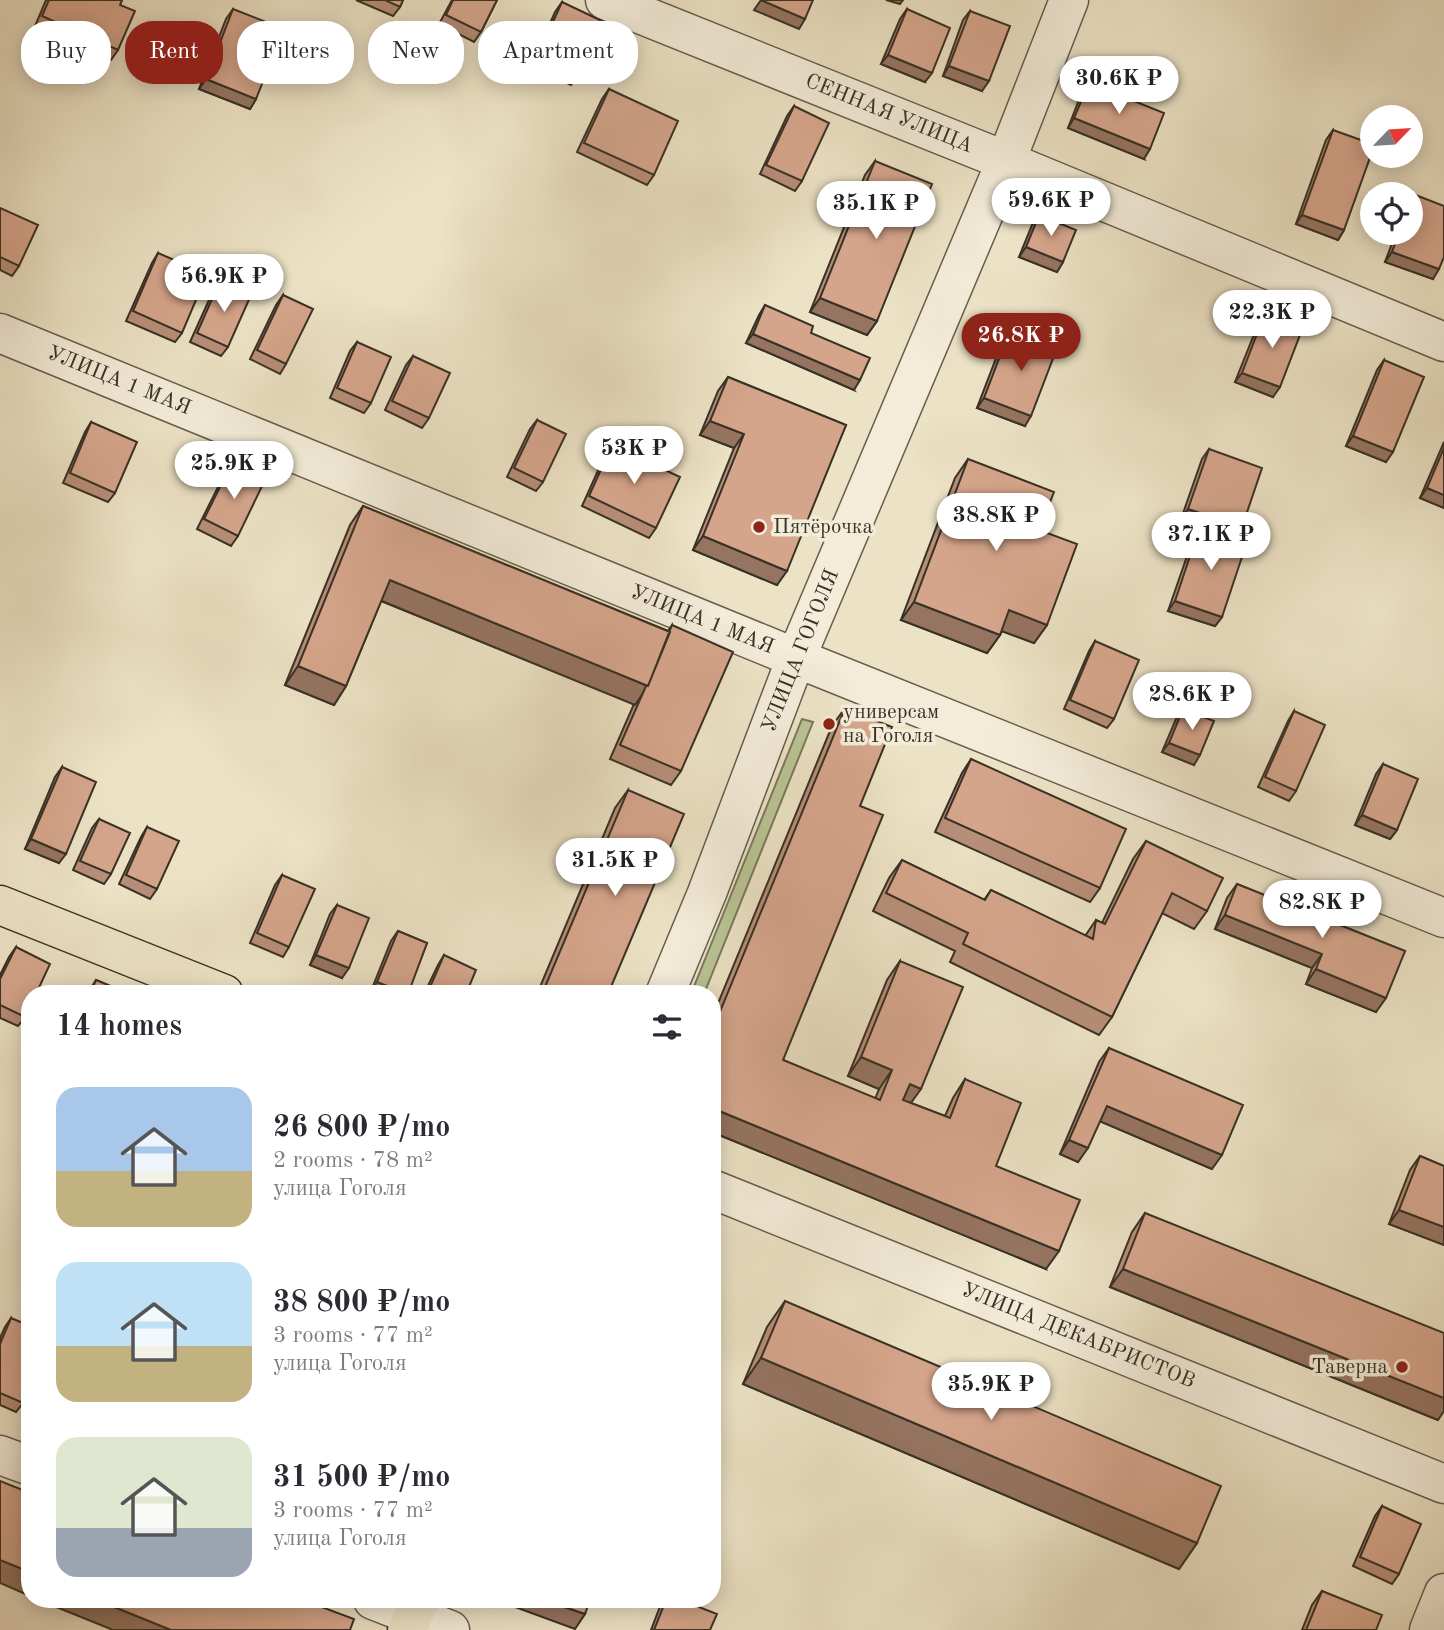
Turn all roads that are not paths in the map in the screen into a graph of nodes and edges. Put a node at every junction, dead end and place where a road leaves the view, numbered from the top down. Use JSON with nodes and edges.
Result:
{"nodes":[{"id":1,"x":605,"y":0,"type":"edge"},
{"id":2,"x":1069,"y":0,"type":"edge"},
{"id":3,"x":1006,"y":161,"type":"junction"},
{"id":4,"x":0,"y":332,"type":"edge"},
{"id":5,"x":1444,"y":342,"type":"edge"},
{"id":6,"x":796,"y":658,"type":"junction"},
{"id":7,"x":0,"y":905,"type":"edge"},
{"id":8,"x":1444,"y":918,"type":"edge"},
{"id":9,"x":201,"y":985,"type":"edge"},
{"id":10,"x":669,"y":985,"type":"edge"},
{"id":11,"x":721,"y":1193,"type":"edge"},
{"id":12,"x":0,"y":1455,"type":"edge"},
{"id":13,"x":21,"y":1463,"type":"edge"},
{"id":14,"x":1444,"y":1484,"type":"edge"},
{"id":15,"x":1444,"y":1593,"type":"edge"},
{"id":16,"x":395,"y":1608,"type":"edge"},
{"id":17,"x":414,"y":1615,"type":"edge"},
{"id":18,"x":450,"y":1630,"type":"edge"},
{"id":19,"x":1429,"y":1630,"type":"edge"}],
"edges":[{"from":1,"to":3,"type":"street","name":"СЕННАЯ УЛИЦА"},
{"from":2,"to":3,"type":"street","name":"УЛИЦА ГОГОЛЯ"},
{"from":3,"to":5,"type":"street","name":"СЕННАЯ УЛИЦА"},
{"from":3,"to":6,"type":"street","name":"УЛИЦА ГОГОЛЯ"},
{"from":4,"to":6,"type":"street","name":"УЛИЦА 1 МАЯ"},
{"from":6,"to":8,"type":"street","name":"УЛИЦА 1 МАЯ"},
{"from":6,"to":10,"type":"street","name":"УЛИЦА ГОГОЛЯ"},
{"from":7,"to":9,"type":"main road"},
{"from":11,"to":14,"type":"street","name":"УЛИЦА ДЕКАБРИСТОВ"},
{"from":12,"to":13,"type":"street"},
{"from":15,"to":19,"type":"street"},
{"from":16,"to":17,"type":"street"},
{"from":17,"to":18,"type":"street"}]}
